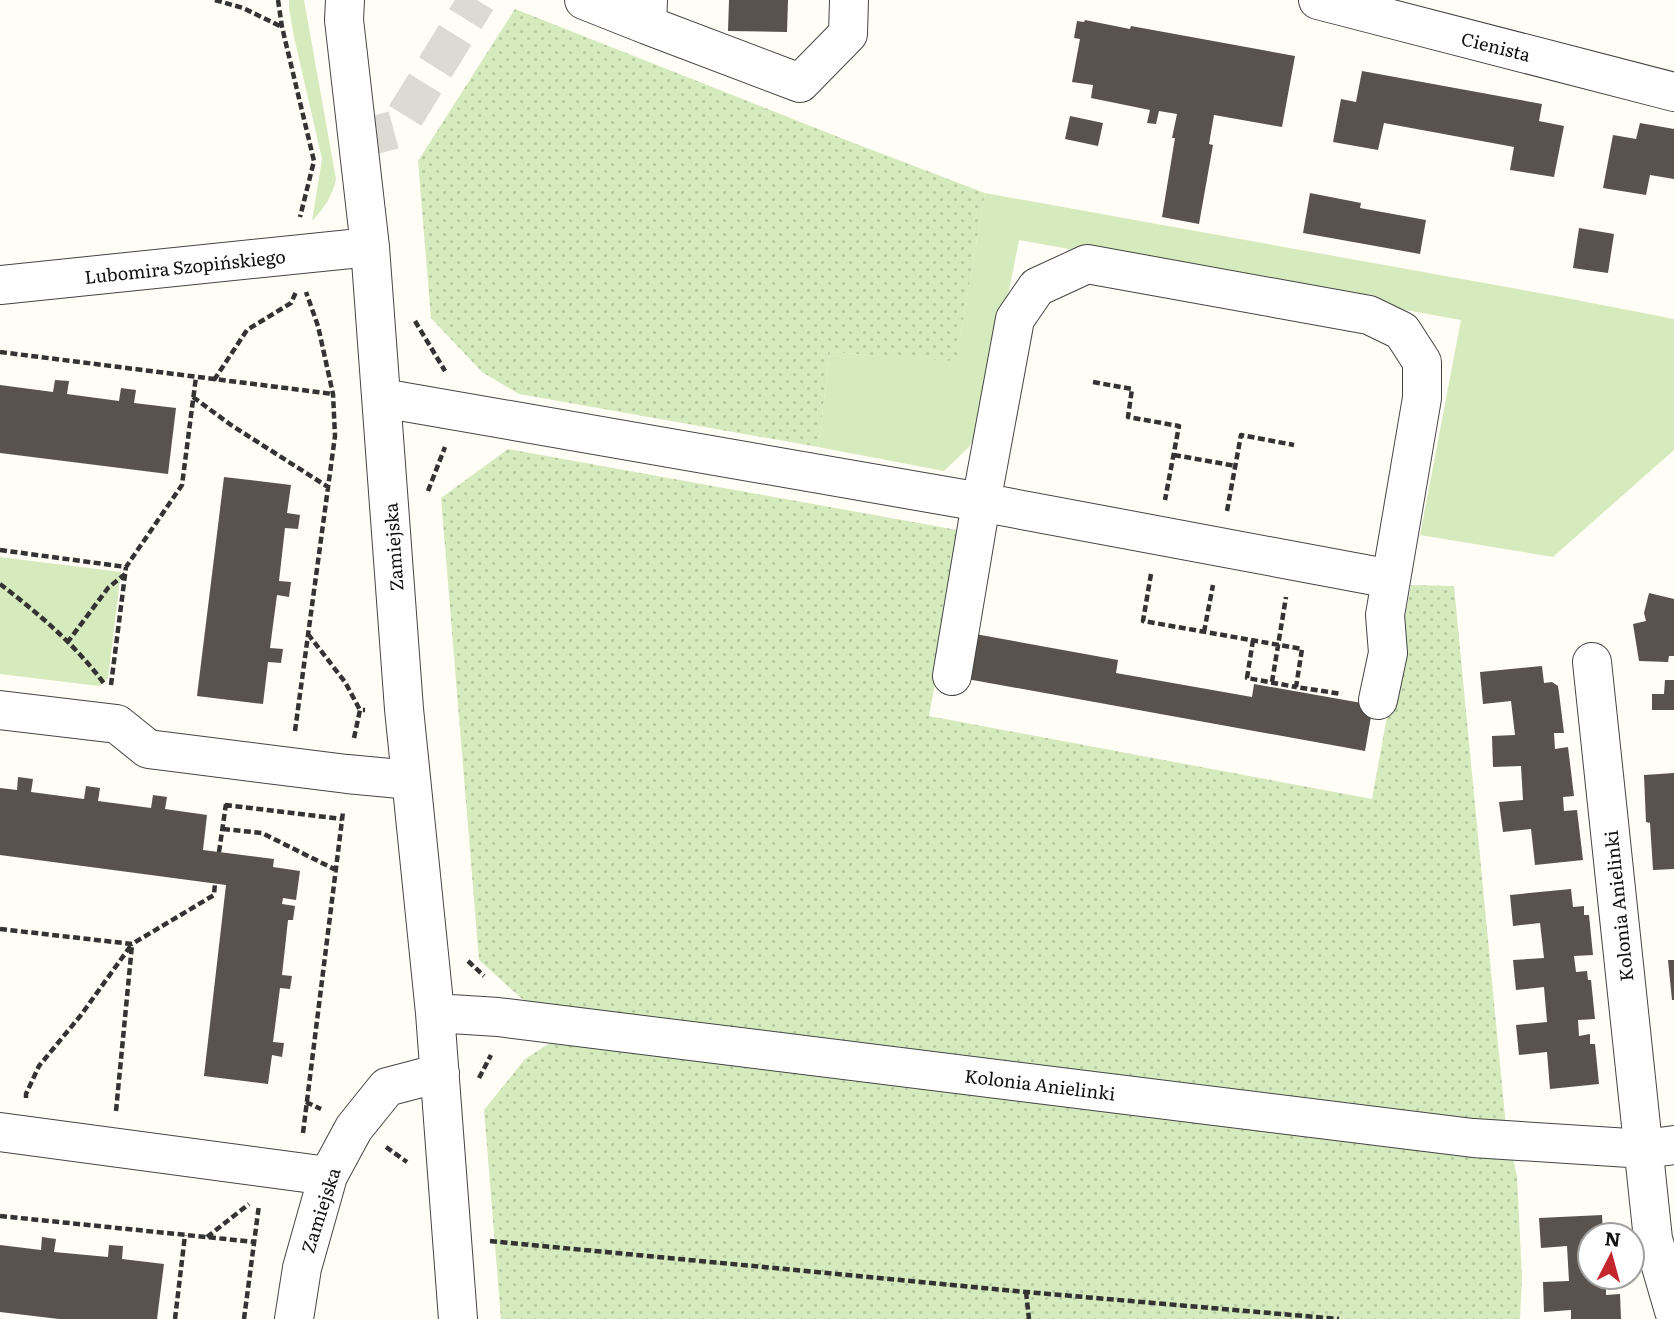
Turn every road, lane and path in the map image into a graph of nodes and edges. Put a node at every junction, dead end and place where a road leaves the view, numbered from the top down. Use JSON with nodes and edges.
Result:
{"nodes":[{"id":1,"x":215,"y":0,"type":"edge"},
{"id":2,"x":278,"y":0,"type":"edge"},
{"id":3,"x":584,"y":0,"type":"edge"},
{"id":4,"x":849,"y":0,"type":"edge"},
{"id":5,"x":1318,"y":0,"type":"edge"},
{"id":6,"x":341,"y":7,"type":"edge"},
{"id":7,"x":647,"y":13,"type":"edge"},
{"id":8,"x":282,"y":27,"type":"junction"},
{"id":9,"x":1674,"y":92,"type":"edge"},
{"id":10,"x":298,"y":227,"type":"dead end"},
{"id":11,"x":370,"y":247,"type":"junction"},
{"id":12,"x":0,"y":285,"type":"edge"},
{"id":13,"x":414,"y":320,"type":"dead end"},
{"id":14,"x":0,"y":352,"type":"edge"},
{"id":15,"x":196,"y":377,"type":"junction"},
{"id":16,"x":214,"y":380,"type":"junction"},
{"id":17,"x":333,"y":394,"type":"junction"},
{"id":18,"x":193,"y":397,"type":"junction"},
{"id":19,"x":382,"y":398,"type":"junction"},
{"id":20,"x":450,"y":411,"type":"junction"},
{"id":21,"x":1174,"y":455,"type":"dead end"},
{"id":22,"x":1236,"y":466,"type":"dead end"},
{"id":23,"x":328,"y":487,"type":"junction"},
{"id":24,"x":426,"y":496,"type":"dead end"},
{"id":25,"x":981,"y":503,"type":"junction"},
{"id":26,"x":0,"y":551,"type":"edge"},
{"id":27,"x":1292,"y":560,"type":"junction"},
{"id":28,"x":126,"y":570,"type":"junction"},
{"id":29,"x":1391,"y":579,"type":"junction"},
{"id":30,"x":0,"y":584,"type":"edge"},
{"id":31,"x":308,"y":634,"type":"junction"},
{"id":32,"x":1253,"y":640,"type":"dead end"},
{"id":33,"x":67,"y":643,"type":"junction"},
{"id":34,"x":1592,"y":662,"type":"dead end"},
{"id":35,"x":952,"y":676,"type":"dead end"},
{"id":36,"x":1272,"y":682,"type":"junction"},
{"id":37,"x":1296,"y":687,"type":"dead end"},
{"id":38,"x":1378,"y":700,"type":"dead end"},
{"id":39,"x":0,"y":710,"type":"edge"},
{"id":40,"x":360,"y":710,"type":"dead end"},
{"id":41,"x":231,"y":759,"type":"junction"},
{"id":42,"x":290,"y":767,"type":"junction"},
{"id":43,"x":411,"y":779,"type":"junction"},
{"id":44,"x":225,"y":805,"type":"junction"},
{"id":45,"x":342,"y":819,"type":"dead end"},
{"id":46,"x":223,"y":829,"type":"junction"},
{"id":47,"x":341,"y":830,"type":"dead end"},
{"id":48,"x":219,"y":852,"type":"dead end"},
{"id":49,"x":336,"y":870,"type":"junction"},
{"id":50,"x":215,"y":883,"type":"dead end"},
{"id":51,"x":0,"y":929,"type":"edge"},
{"id":52,"x":132,"y":944,"type":"junction"},
{"id":53,"x":461,"y":955,"type":"dead end"},
{"id":54,"x":435,"y":1013,"type":"junction"},
{"id":55,"x":498,"y":1017,"type":"junction"},
{"id":56,"x":440,"y":1073,"type":"junction"},
{"id":57,"x":474,"y":1089,"type":"dead end"},
{"id":58,"x":10,"y":1133,"type":"edge"},
{"id":59,"x":377,"y":1141,"type":"dead end"},
{"id":60,"x":113,"y":1147,"type":"junction"},
{"id":61,"x":1659,"y":1147,"type":"edge"},
{"id":62,"x":412,"y":1170,"type":"dead end"},
{"id":63,"x":313,"y":1174,"type":"junction"},
{"id":64,"x":250,"y":1203,"type":"dead end"},
{"id":65,"x":0,"y":1216,"type":"edge"},
{"id":66,"x":185,"y":1235,"type":"junction"},
{"id":67,"x":207,"y":1237,"type":"junction"},
{"id":68,"x":495,"y":1240,"type":"dead end"},
{"id":69,"x":1026,"y":1292,"type":"junction"},
{"id":70,"x":1674,"y":1311,"type":"edge"},
{"id":71,"x":175,"y":1319,"type":"edge"},
{"id":72,"x":244,"y":1319,"type":"edge"},
{"id":73,"x":294,"y":1319,"type":"edge"},
{"id":74,"x":458,"y":1319,"type":"edge"},
{"id":75,"x":1028,"y":1319,"type":"edge"},
{"id":76,"x":1339,"y":1319,"type":"edge"}],
"edges":[{"from":1,"to":8,"type":"path"},
{"from":2,"to":8,"type":"path"},
{"from":3,"to":7,"type":"street"},
{"from":4,"to":7,"type":"street"},
{"from":5,"to":9,"type":"street","name":"Cienista"},
{"from":6,"to":11,"type":"street","name":"Zamiejska"},
{"from":8,"to":10,"type":"path"},
{"from":11,"to":12,"type":"street","name":"Lubomira Szopińskiego"},
{"from":11,"to":19,"type":"street","name":"Zamiejska"},
{"from":13,"to":20,"type":"path"},
{"from":14,"to":15,"type":"path"},
{"from":15,"to":16,"type":"path"},
{"from":15,"to":18,"type":"path"},
{"from":16,"to":17,"type":"path"},
{"from":16,"to":17,"type":"path"},
{"from":17,"to":23,"type":"path"},
{"from":18,"to":23,"type":"path"},
{"from":18,"to":28,"type":"path"},
{"from":19,"to":20,"type":"street"},
{"from":19,"to":43,"type":"street","name":"Zamiejska"},
{"from":20,"to":24,"type":"path"},
{"from":20,"to":25,"type":"street"},
{"from":21,"to":22,"type":"path"},
{"from":23,"to":31,"type":"path"},
{"from":25,"to":27,"type":"street"},
{"from":25,"to":29,"type":"street"},
{"from":25,"to":35,"type":"street"},
{"from":26,"to":28,"type":"path"},
{"from":27,"to":29,"type":"street"},
{"from":27,"to":36,"type":"path"},
{"from":28,"to":33,"type":"path"},
{"from":28,"to":33,"type":"path"},
{"from":29,"to":38,"type":"street"},
{"from":30,"to":33,"type":"path"},
{"from":31,"to":40,"type":"path"},
{"from":31,"to":42,"type":"path"},
{"from":32,"to":36,"type":"path"},
{"from":34,"to":61,"type":"street","name":"Kolonia Anielinki"},
{"from":36,"to":37,"type":"path"},
{"from":39,"to":41,"type":"street"},
{"from":41,"to":42,"type":"street"},
{"from":41,"to":44,"type":"path"},
{"from":42,"to":43,"type":"street"},
{"from":43,"to":54,"type":"street","name":"Zamiejska"},
{"from":44,"to":45,"type":"path"},
{"from":44,"to":46,"type":"path"},
{"from":46,"to":48,"type":"path"},
{"from":46,"to":49,"type":"path"},
{"from":47,"to":49,"type":"path"},
{"from":49,"to":63,"type":"path"},
{"from":50,"to":52,"type":"path"},
{"from":51,"to":52,"type":"path"},
{"from":52,"to":58,"type":"path"},
{"from":52,"to":60,"type":"path"},
{"from":53,"to":55,"type":"path"},
{"from":54,"to":55,"type":"street","name":"Kolonia Anielinki"},
{"from":54,"to":56,"type":"street","name":"Zamiejska"},
{"from":55,"to":57,"type":"path"},
{"from":55,"to":61,"type":"street","name":"Kolonia Anielinki"},
{"from":56,"to":63,"type":"street","name":"Zamiejska"},
{"from":56,"to":74,"type":"street","name":"Zamiejska"},
{"from":58,"to":60,"type":"street"},
{"from":59,"to":62,"type":"path"},
{"from":60,"to":63,"type":"street"},
{"from":61,"to":70,"type":"street","name":"Kolonia Anielinki"},
{"from":63,"to":73,"type":"street","name":"Zamiejska"},
{"from":64,"to":67,"type":"path"},
{"from":65,"to":66,"type":"path"},
{"from":66,"to":67,"type":"path"},
{"from":66,"to":71,"type":"path"},
{"from":67,"to":72,"type":"path"},
{"from":68,"to":69,"type":"path"},
{"from":69,"to":75,"type":"path"},
{"from":69,"to":76,"type":"path"}]}
